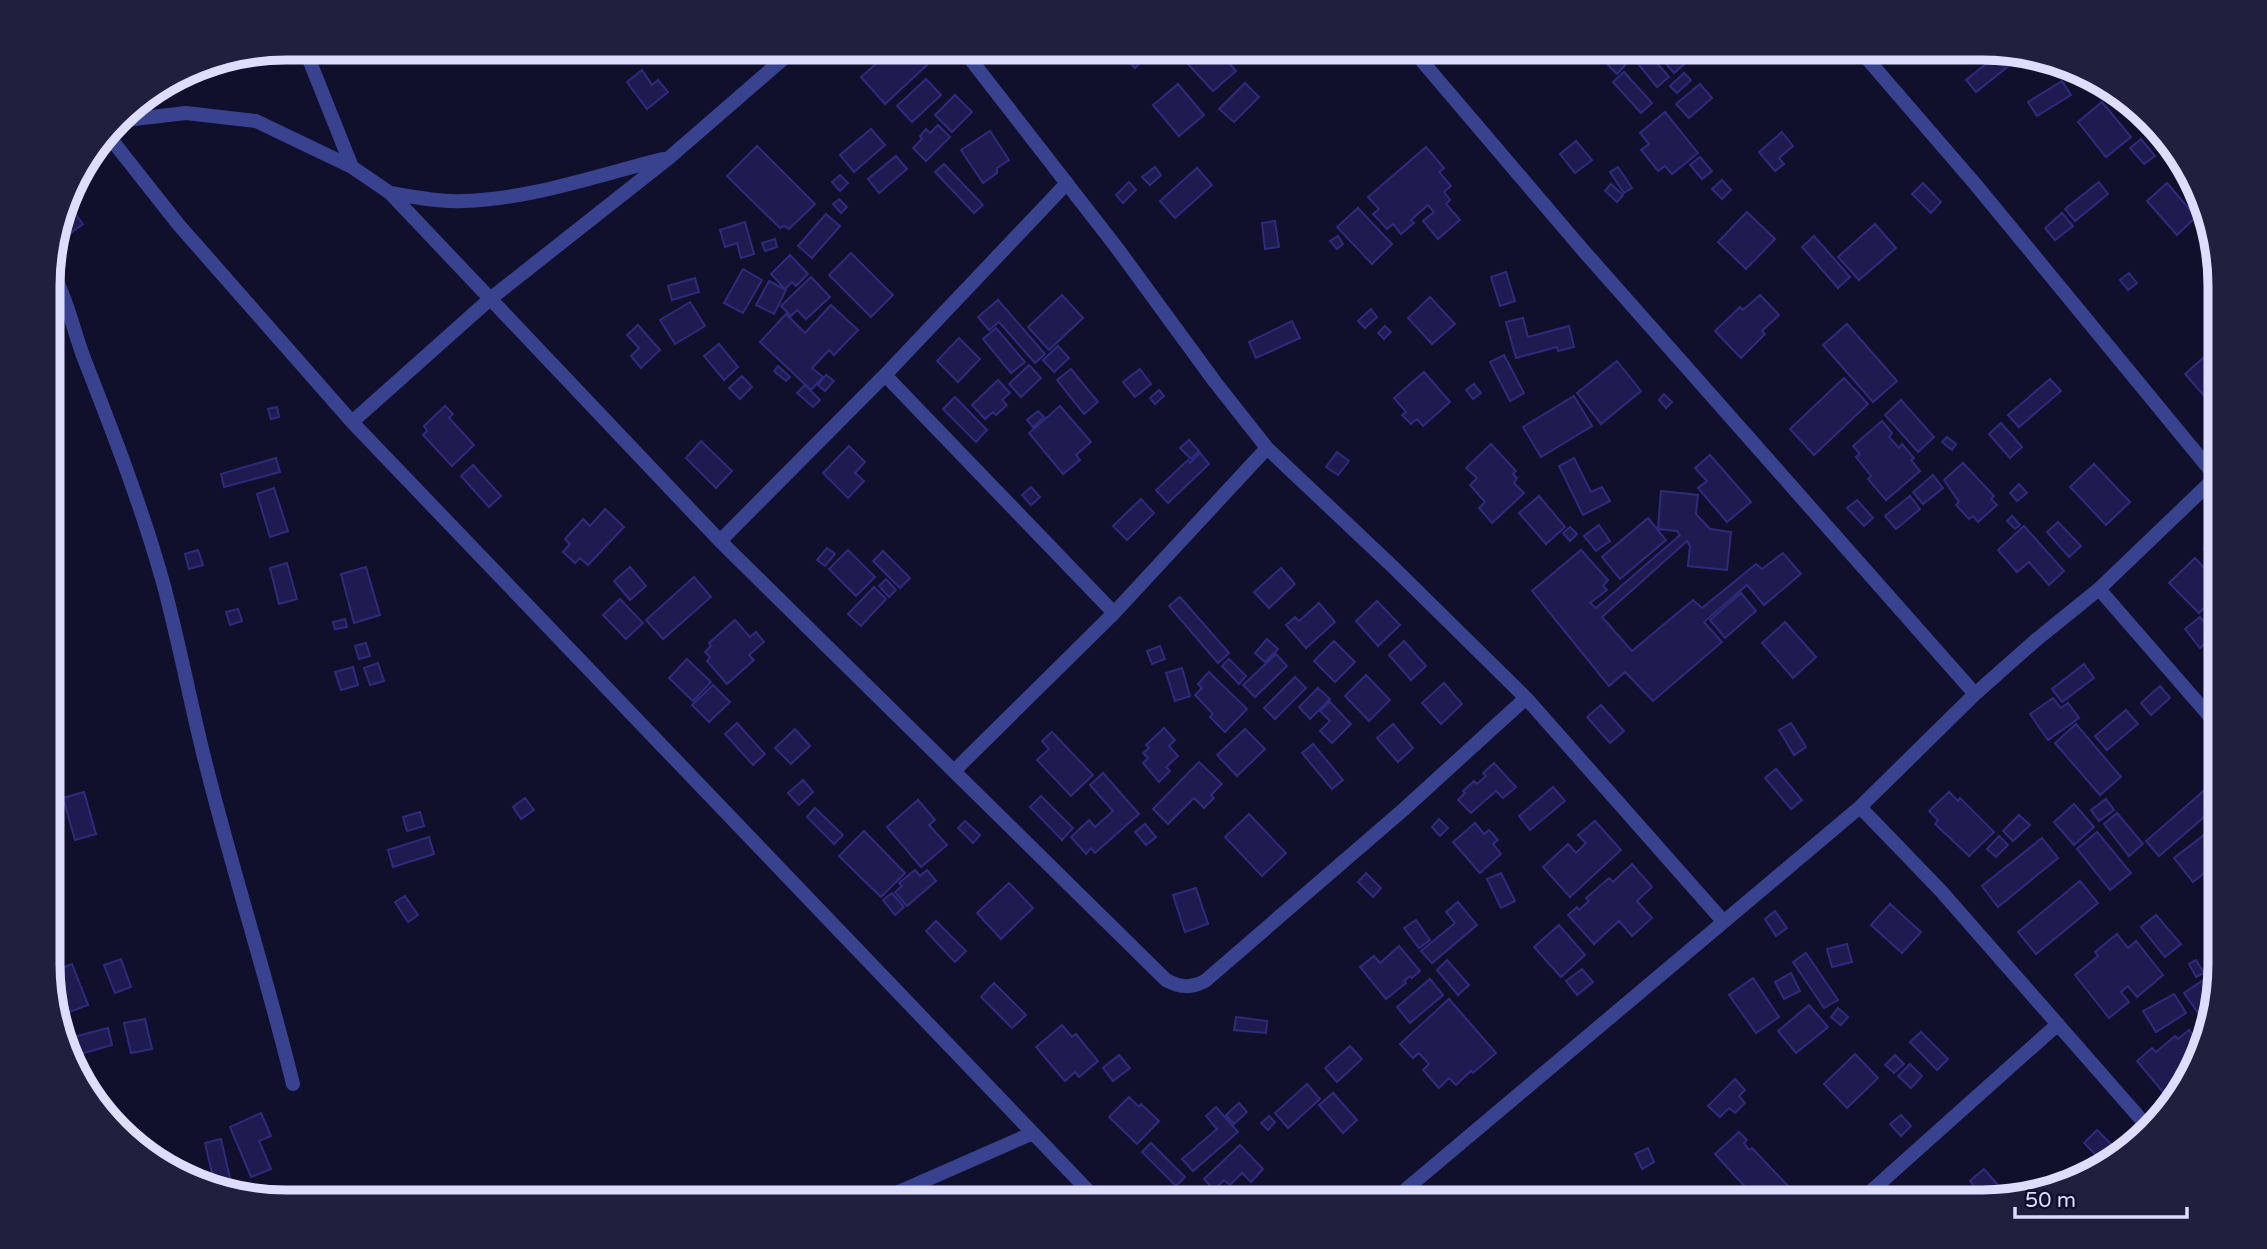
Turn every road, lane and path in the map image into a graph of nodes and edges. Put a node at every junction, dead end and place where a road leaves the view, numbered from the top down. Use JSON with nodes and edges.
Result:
{"nodes":[{"id":1,"x":309,"y":60,"type":"edge"},
{"id":2,"x":783,"y":60,"type":"edge"},
{"id":3,"x":971,"y":60,"type":"edge"},
{"id":4,"x":1421,"y":60,"type":"edge"},
{"id":5,"x":1868,"y":60,"type":"edge"},
{"id":6,"x":133,"y":119,"type":"edge"},
{"id":7,"x":112,"y":141,"type":"edge"},
{"id":8,"x":670,"y":157,"type":"junction"},
{"id":9,"x":352,"y":167,"type":"junction"},
{"id":10,"x":1067,"y":183,"type":"junction"},
{"id":11,"x":390,"y":193,"type":"junction"},
{"id":12,"x":60,"y":291,"type":"edge"},
{"id":13,"x":490,"y":299,"type":"junction"},
{"id":14,"x":885,"y":375,"type":"junction"},
{"id":15,"x":352,"y":422,"type":"junction"},
{"id":16,"x":1267,"y":449,"type":"junction"},
{"id":17,"x":2208,"y":464,"type":"edge"},
{"id":18,"x":2208,"y":484,"type":"edge"},
{"id":19,"x":720,"y":541,"type":"junction"},
{"id":20,"x":2099,"y":589,"type":"junction"},
{"id":21,"x":1114,"y":613,"type":"junction"},
{"id":22,"x":1975,"y":694,"type":"junction"},
{"id":23,"x":1526,"y":698,"type":"junction"},
{"id":24,"x":2208,"y":714,"type":"edge"},
{"id":25,"x":955,"y":770,"type":"junction"},
{"id":26,"x":1860,"y":807,"type":"junction"},
{"id":27,"x":1723,"y":921,"type":"junction"},
{"id":28,"x":2058,"y":1024,"type":"junction"},
{"id":29,"x":293,"y":1084,"type":"dead end"},
{"id":30,"x":2143,"y":1121,"type":"edge"},
{"id":31,"x":1033,"y":1133,"type":"junction"},
{"id":32,"x":1408,"y":1189,"type":"edge"},
{"id":33,"x":1873,"y":1189,"type":"edge"},
{"id":34,"x":904,"y":1190,"type":"edge"},
{"id":35,"x":1087,"y":1190,"type":"edge"}],
"edges":[{"from":1,"to":9,"type":"street"},
{"from":2,"to":8,"type":"street"},
{"from":3,"to":10,"type":"street"},
{"from":4,"to":22,"type":"street"},
{"from":5,"to":17,"type":"street"},
{"from":6,"to":9,"type":"street"},
{"from":7,"to":15,"type":"street"},
{"from":8,"to":11,"type":"street"},
{"from":8,"to":13,"type":"street"},
{"from":9,"to":11,"type":"street"},
{"from":10,"to":14,"type":"street"},
{"from":10,"to":16,"type":"street"},
{"from":11,"to":13,"type":"street"},
{"from":12,"to":29,"type":"street"},
{"from":13,"to":15,"type":"street"},
{"from":13,"to":19,"type":"street"},
{"from":14,"to":19,"type":"street"},
{"from":14,"to":21,"type":"street"},
{"from":15,"to":31,"type":"street"},
{"from":16,"to":21,"type":"street"},
{"from":16,"to":23,"type":"street"},
{"from":18,"to":20,"type":"street"},
{"from":19,"to":25,"type":"street"},
{"from":20,"to":22,"type":"street"},
{"from":20,"to":24,"type":"street"},
{"from":21,"to":25,"type":"street"},
{"from":22,"to":26,"type":"street"},
{"from":23,"to":25,"type":"street"},
{"from":23,"to":27,"type":"street"},
{"from":26,"to":27,"type":"street"},
{"from":26,"to":28,"type":"street"},
{"from":27,"to":32,"type":"street"},
{"from":28,"to":30,"type":"street"},
{"from":28,"to":33,"type":"street"},
{"from":31,"to":34,"type":"street"},
{"from":31,"to":35,"type":"street"}]}
